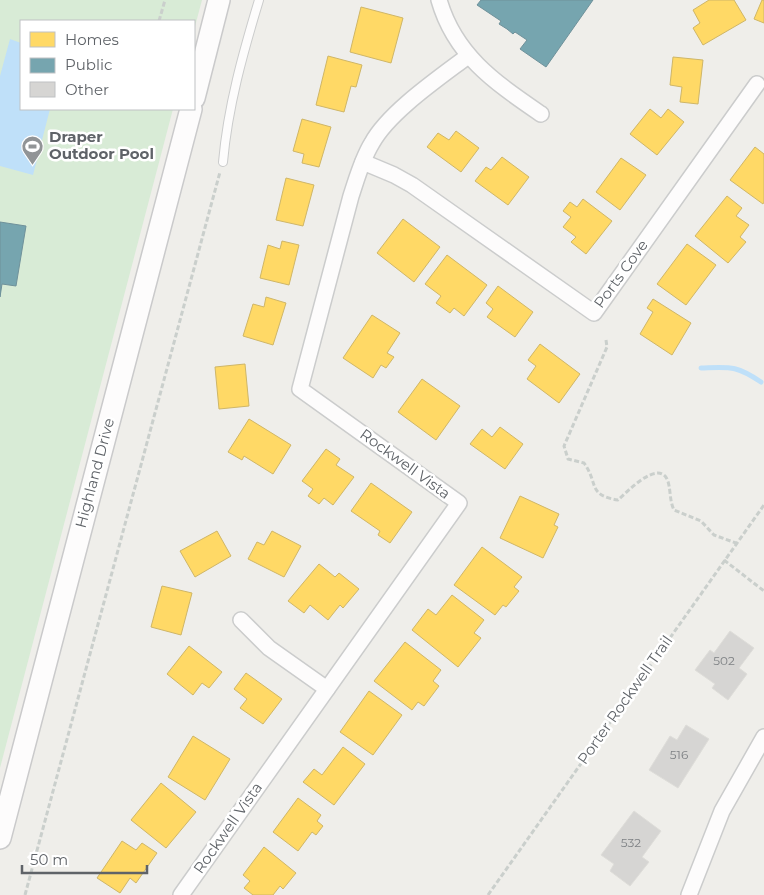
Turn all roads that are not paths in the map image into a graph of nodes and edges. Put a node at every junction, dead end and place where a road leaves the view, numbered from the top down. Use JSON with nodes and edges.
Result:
{"nodes":[{"id":1,"x":219,"y":0,"type":"edge"},
{"id":2,"x":259,"y":0,"type":"edge"},
{"id":3,"x":439,"y":0,"type":"edge"},
{"id":4,"x":468,"y":56,"type":"junction"},
{"id":5,"x":757,"y":84,"type":"dead end"},
{"id":6,"x":195,"y":94,"type":"edge"},
{"id":7,"x":191,"y":110,"type":"edge"},
{"id":8,"x":541,"y":114,"type":"dead end"},
{"id":9,"x":223,"y":162,"type":"road end"},
{"id":10,"x":363,"y":162,"type":"junction"},
{"id":11,"x":242,"y":620,"type":"dead end"},
{"id":12,"x":327,"y":689,"type":"junction"},
{"id":13,"x":764,"y":737,"type":"edge"},
{"id":14,"x":0,"y":838,"type":"edge"},
{"id":15,"x":181,"y":895,"type":"edge"},
{"id":16,"x":688,"y":895,"type":"edge"}],
"edges":[{"from":1,"to":6,"type":"main road"},
{"from":2,"to":9,"type":"lane"},
{"from":3,"to":4,"type":"street"},
{"from":4,"to":8,"type":"street"},
{"from":4,"to":10,"type":"street","name":"Rockwell Vista"},
{"from":5,"to":10,"type":"street","name":"Ports Cove"},
{"from":7,"to":14,"type":"main road","name":"Highland Drive"},
{"from":10,"to":12,"type":"street","name":"Rockwell Vista"},
{"from":11,"to":12,"type":"street"},
{"from":12,"to":15,"type":"street","name":"Rockwell Vista"},
{"from":13,"to":16,"type":"street"}]}
